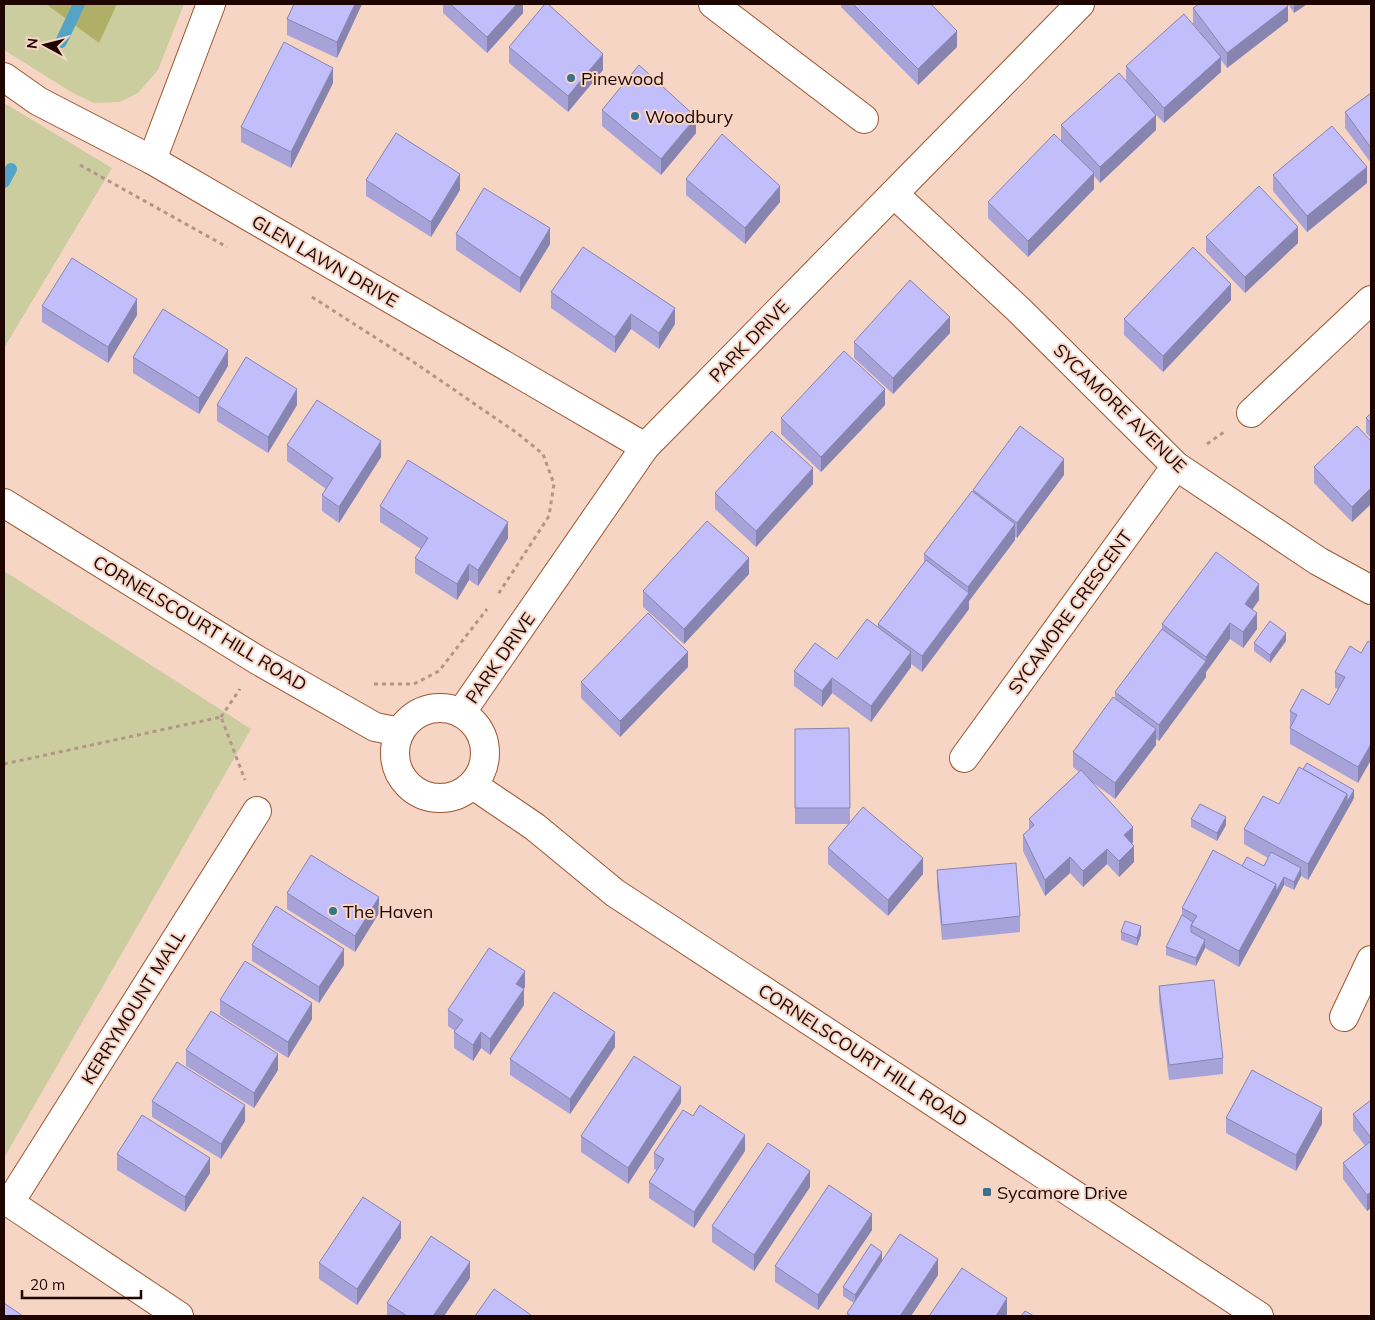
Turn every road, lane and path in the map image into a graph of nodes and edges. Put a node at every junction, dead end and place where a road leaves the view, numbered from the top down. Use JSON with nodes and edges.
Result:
{"nodes":[{"id":1,"x":210,"y":4,"type":"edge"},
{"id":2,"x":714,"y":4,"type":"edge"},
{"id":3,"x":1080,"y":4,"type":"edge"},
{"id":4,"x":4,"y":76,"type":"edge"},
{"id":5,"x":864,"y":119,"type":"dead end"},
{"id":6,"x":152,"y":160,"type":"junction"},
{"id":7,"x":77,"y":163,"type":"dead end"},
{"id":8,"x":894,"y":194,"type":"junction"},
{"id":9,"x":231,"y":249,"type":"dead end"},
{"id":10,"x":308,"y":294,"type":"dead end"},
{"id":11,"x":1371,"y":300,"type":"edge"},
{"id":12,"x":1251,"y":413,"type":"joint"},
{"id":13,"x":645,"y":447,"type":"junction"},
{"id":14,"x":1176,"y":466,"type":"junction"},
{"id":15,"x":4,"y":503,"type":"edge"},
{"id":16,"x":1371,"y":590,"type":"edge"},
{"id":17,"x":495,"y":599,"type":"dead end"},
{"id":18,"x":489,"y":607,"type":"dead end"},
{"id":19,"x":259,"y":661,"type":"junction"},
{"id":20,"x":368,"y":682,"type":"dead end"},
{"id":21,"x":462,"y":714,"type":"junction"},
{"id":22,"x":221,"y":717,"type":"junction"},
{"id":23,"x":400,"y":732,"type":"junction"},
{"id":24,"x":964,"y":758,"type":"dead end"},
{"id":25,"x":4,"y":764,"type":"edge"},
{"id":26,"x":473,"y":785,"type":"junction"},
{"id":27,"x":257,"y":811,"type":"joint"},
{"id":28,"x":1371,"y":960,"type":"edge"},
{"id":29,"x":1344,"y":1017,"type":"dead end"},
{"id":30,"x":7,"y":1200,"type":"edge"},
{"id":31,"x":179,"y":1316,"type":"edge"},
{"id":32,"x":1260,"y":1316,"type":"edge"}],
"edges":[{"from":1,"to":6,"type":"street"},
{"from":2,"to":5,"type":"street"},
{"from":3,"to":8,"type":"street","name":"PARK DRIVE"},
{"from":4,"to":6,"type":"street","name":"GLEN LAWN DRIVE"},
{"from":6,"to":13,"type":"street","name":"GLEN LAWN DRIVE"},
{"from":7,"to":9,"type":"path"},
{"from":8,"to":13,"type":"street","name":"PARK DRIVE"},
{"from":8,"to":14,"type":"street","name":"SYCAMORE AVENUE"},
{"from":10,"to":17,"type":"path"},
{"from":11,"to":12,"type":"street"},
{"from":12,"to":14,"type":"path"},
{"from":13,"to":21,"type":"street","name":"PARK DRIVE"},
{"from":14,"to":16,"type":"street","name":"SYCAMORE AVENUE"},
{"from":14,"to":24,"type":"street","name":"SYCAMORE CRESCENT"},
{"from":15,"to":19,"type":"street","name":"CORNELSCOURT HILL ROAD"},
{"from":18,"to":20,"type":"path"},
{"from":19,"to":22,"type":"path"},
{"from":19,"to":23,"type":"street","name":"CORNELSCOURT HILL ROAD"},
{"from":21,"to":23,"type":"street"},
{"from":21,"to":26,"type":"street"},
{"from":22,"to":25,"type":"path"},
{"from":22,"to":27,"type":"path"},
{"from":23,"to":26,"type":"street"},
{"from":26,"to":32,"type":"street","name":"CORNELSCOURT HILL ROAD"},
{"from":27,"to":30,"type":"street","name":"KERRYMOUNT MALL"},
{"from":28,"to":29,"type":"street"},
{"from":30,"to":31,"type":"street"}]}
